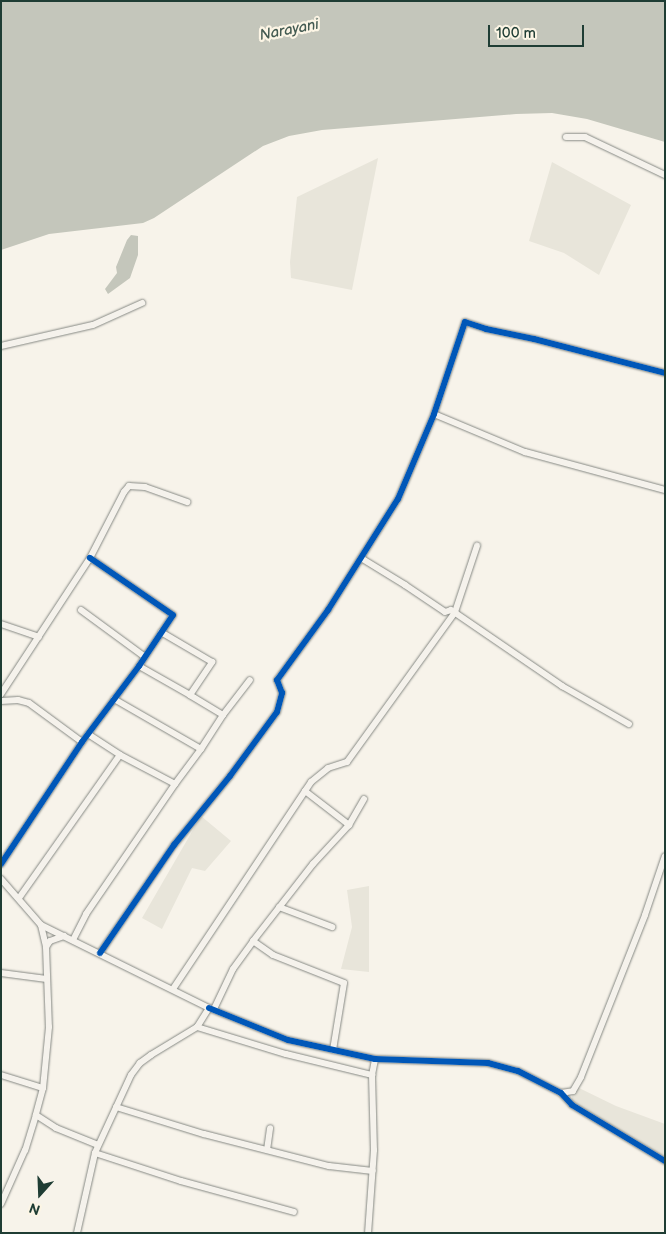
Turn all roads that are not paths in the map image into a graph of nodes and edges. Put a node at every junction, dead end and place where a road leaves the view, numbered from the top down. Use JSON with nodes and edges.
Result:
{"nodes":[{"id":1,"x":566,"y":137,"type":"dead end"},
{"id":2,"x":665,"y":175,"type":"edge"},
{"id":3,"x":142,"y":303,"type":"dead end"},
{"id":4,"x":1,"y":346,"type":"edge"},
{"id":5,"x":665,"y":373,"type":"edge"},
{"id":6,"x":434,"y":414,"type":"junction"},
{"id":7,"x":665,"y":490,"type":"edge"},
{"id":8,"x":187,"y":502,"type":"dead end"},
{"id":9,"x":477,"y":546,"type":"dead end"},
{"id":10,"x":90,"y":558,"type":"junction"},
{"id":11,"x":361,"y":558,"type":"junction"},
{"id":12,"x":81,"y":610,"type":"dead end"},
{"id":13,"x":454,"y":612,"type":"junction"},
{"id":14,"x":1,"y":624,"type":"edge"},
{"id":15,"x":161,"y":632,"type":"junction"},
{"id":16,"x":39,"y":637,"type":"junction"},
{"id":17,"x":145,"y":657,"type":"junction"},
{"id":18,"x":139,"y":666,"type":"junction"},
{"id":19,"x":250,"y":680,"type":"dead end"},
{"id":20,"x":1,"y":694,"type":"edge"},
{"id":21,"x":190,"y":695,"type":"junction"},
{"id":22,"x":114,"y":699,"type":"junction"},
{"id":23,"x":1,"y":701,"type":"edge"},
{"id":24,"x":223,"y":715,"type":"junction"},
{"id":25,"x":629,"y":724,"type":"dead end"},
{"id":26,"x":88,"y":734,"type":"junction"},
{"id":27,"x":82,"y":742,"type":"junction"},
{"id":28,"x":201,"y":749,"type":"junction"},
{"id":29,"x":120,"y":755,"type":"junction"},
{"id":30,"x":175,"y":784,"type":"junction"},
{"id":31,"x":305,"y":791,"type":"junction"},
{"id":32,"x":364,"y":799,"type":"dead end"},
{"id":33,"x":348,"y":825,"type":"junction"},
{"id":34,"x":665,"y":856,"type":"edge"},
{"id":35,"x":1,"y":864,"type":"edge"},
{"id":36,"x":1,"y":879,"type":"edge"},
{"id":37,"x":19,"y":898,"type":"junction"},
{"id":38,"x":279,"y":907,"type":"junction"},
{"id":39,"x":41,"y":925,"type":"junction"},
{"id":40,"x":332,"y":927,"type":"dead end"},
{"id":41,"x":64,"y":936,"type":"junction"},
{"id":42,"x":73,"y":940,"type":"junction"},
{"id":43,"x":253,"y":941,"type":"junction"},
{"id":44,"x":46,"y":947,"type":"junction"},
{"id":45,"x":100,"y":953,"type":"junction"},
{"id":46,"x":1,"y":973,"type":"edge"},
{"id":47,"x":47,"y":978,"type":"junction"},
{"id":48,"x":173,"y":989,"type":"junction"},
{"id":49,"x":211,"y":1008,"type":"junction"},
{"id":50,"x":197,"y":1027,"type":"junction"},
{"id":51,"x":333,"y":1050,"type":"junction"},
{"id":52,"x":375,"y":1059,"type":"junction"},
{"id":53,"x":1,"y":1075,"type":"edge"},
{"id":54,"x":372,"y":1075,"type":"junction"},
{"id":55,"x":43,"y":1088,"type":"junction"},
{"id":56,"x":573,"y":1091,"type":"junction"},
{"id":57,"x":561,"y":1093,"type":"junction"},
{"id":58,"x":572,"y":1106,"type":"junction"},
{"id":59,"x":116,"y":1107,"type":"junction"},
{"id":60,"x":36,"y":1116,"type":"junction"},
{"id":61,"x":270,"y":1128,"type":"dead end"},
{"id":62,"x":98,"y":1145,"type":"junction"},
{"id":63,"x":267,"y":1150,"type":"junction"},
{"id":64,"x":95,"y":1153,"type":"junction"},
{"id":65,"x":665,"y":1161,"type":"edge"},
{"id":66,"x":373,"y":1171,"type":"junction"},
{"id":67,"x":1,"y":1204,"type":"edge"},
{"id":68,"x":294,"y":1212,"type":"dead end"},
{"id":69,"x":77,"y":1233,"type":"edge"},
{"id":70,"x":368,"y":1233,"type":"edge"}],
"edges":[{"from":1,"to":2,"type":"street"},
{"from":3,"to":4,"type":"street"},
{"from":5,"to":6,"type":"street"},
{"from":6,"to":7,"type":"street"},
{"from":6,"to":11,"type":"street"},
{"from":8,"to":10,"type":"street"},
{"from":9,"to":13,"type":"street"},
{"from":10,"to":15,"type":"street"},
{"from":10,"to":16,"type":"street"},
{"from":11,"to":13,"type":"street"},
{"from":11,"to":45,"type":"street"},
{"from":12,"to":17,"type":"street"},
{"from":13,"to":25,"type":"street"},
{"from":13,"to":31,"type":"street"},
{"from":14,"to":16,"type":"street"},
{"from":15,"to":17,"type":"street"},
{"from":15,"to":21,"type":"street"},
{"from":16,"to":20,"type":"street"},
{"from":17,"to":18,"type":"street"},
{"from":18,"to":21,"type":"street"},
{"from":18,"to":22,"type":"street"},
{"from":19,"to":24,"type":"street"},
{"from":21,"to":24,"type":"street"},
{"from":22,"to":26,"type":"street"},
{"from":22,"to":28,"type":"street"},
{"from":23,"to":27,"type":"street"},
{"from":24,"to":28,"type":"street"},
{"from":26,"to":27,"type":"street"},
{"from":26,"to":29,"type":"street"},
{"from":27,"to":35,"type":"street"},
{"from":28,"to":30,"type":"street"},
{"from":29,"to":30,"type":"street"},
{"from":29,"to":37,"type":"street"},
{"from":30,"to":42,"type":"street"},
{"from":31,"to":33,"type":"street"},
{"from":31,"to":48,"type":"street"},
{"from":32,"to":33,"type":"street"},
{"from":33,"to":38,"type":"street"},
{"from":34,"to":56,"type":"street"},
{"from":36,"to":37,"type":"street"},
{"from":37,"to":39,"type":"street"},
{"from":38,"to":40,"type":"street"},
{"from":38,"to":43,"type":"street"},
{"from":39,"to":41,"type":"street"},
{"from":39,"to":44,"type":"street"},
{"from":41,"to":42,"type":"street"},
{"from":41,"to":44,"type":"street"},
{"from":42,"to":45,"type":"street"},
{"from":43,"to":49,"type":"street"},
{"from":43,"to":51,"type":"street"},
{"from":44,"to":47,"type":"street"},
{"from":45,"to":48,"type":"street"},
{"from":46,"to":47,"type":"street"},
{"from":47,"to":55,"type":"street"},
{"from":48,"to":49,"type":"street"},
{"from":49,"to":50,"type":"street"},
{"from":49,"to":51,"type":"street"},
{"from":50,"to":54,"type":"street"},
{"from":50,"to":59,"type":"street"},
{"from":51,"to":52,"type":"street"},
{"from":52,"to":54,"type":"street"},
{"from":52,"to":57,"type":"street"},
{"from":53,"to":55,"type":"street"},
{"from":54,"to":66,"type":"street"},
{"from":55,"to":60,"type":"street"},
{"from":56,"to":57,"type":"street"},
{"from":56,"to":58,"type":"street"},
{"from":57,"to":58,"type":"street"},
{"from":58,"to":65,"type":"street"},
{"from":59,"to":62,"type":"street"},
{"from":59,"to":63,"type":"street"},
{"from":60,"to":62,"type":"street"},
{"from":60,"to":67,"type":"street"},
{"from":61,"to":63,"type":"street"},
{"from":62,"to":64,"type":"street"},
{"from":63,"to":66,"type":"street"},
{"from":64,"to":68,"type":"street"},
{"from":64,"to":69,"type":"street"},
{"from":66,"to":70,"type":"street"}]}
